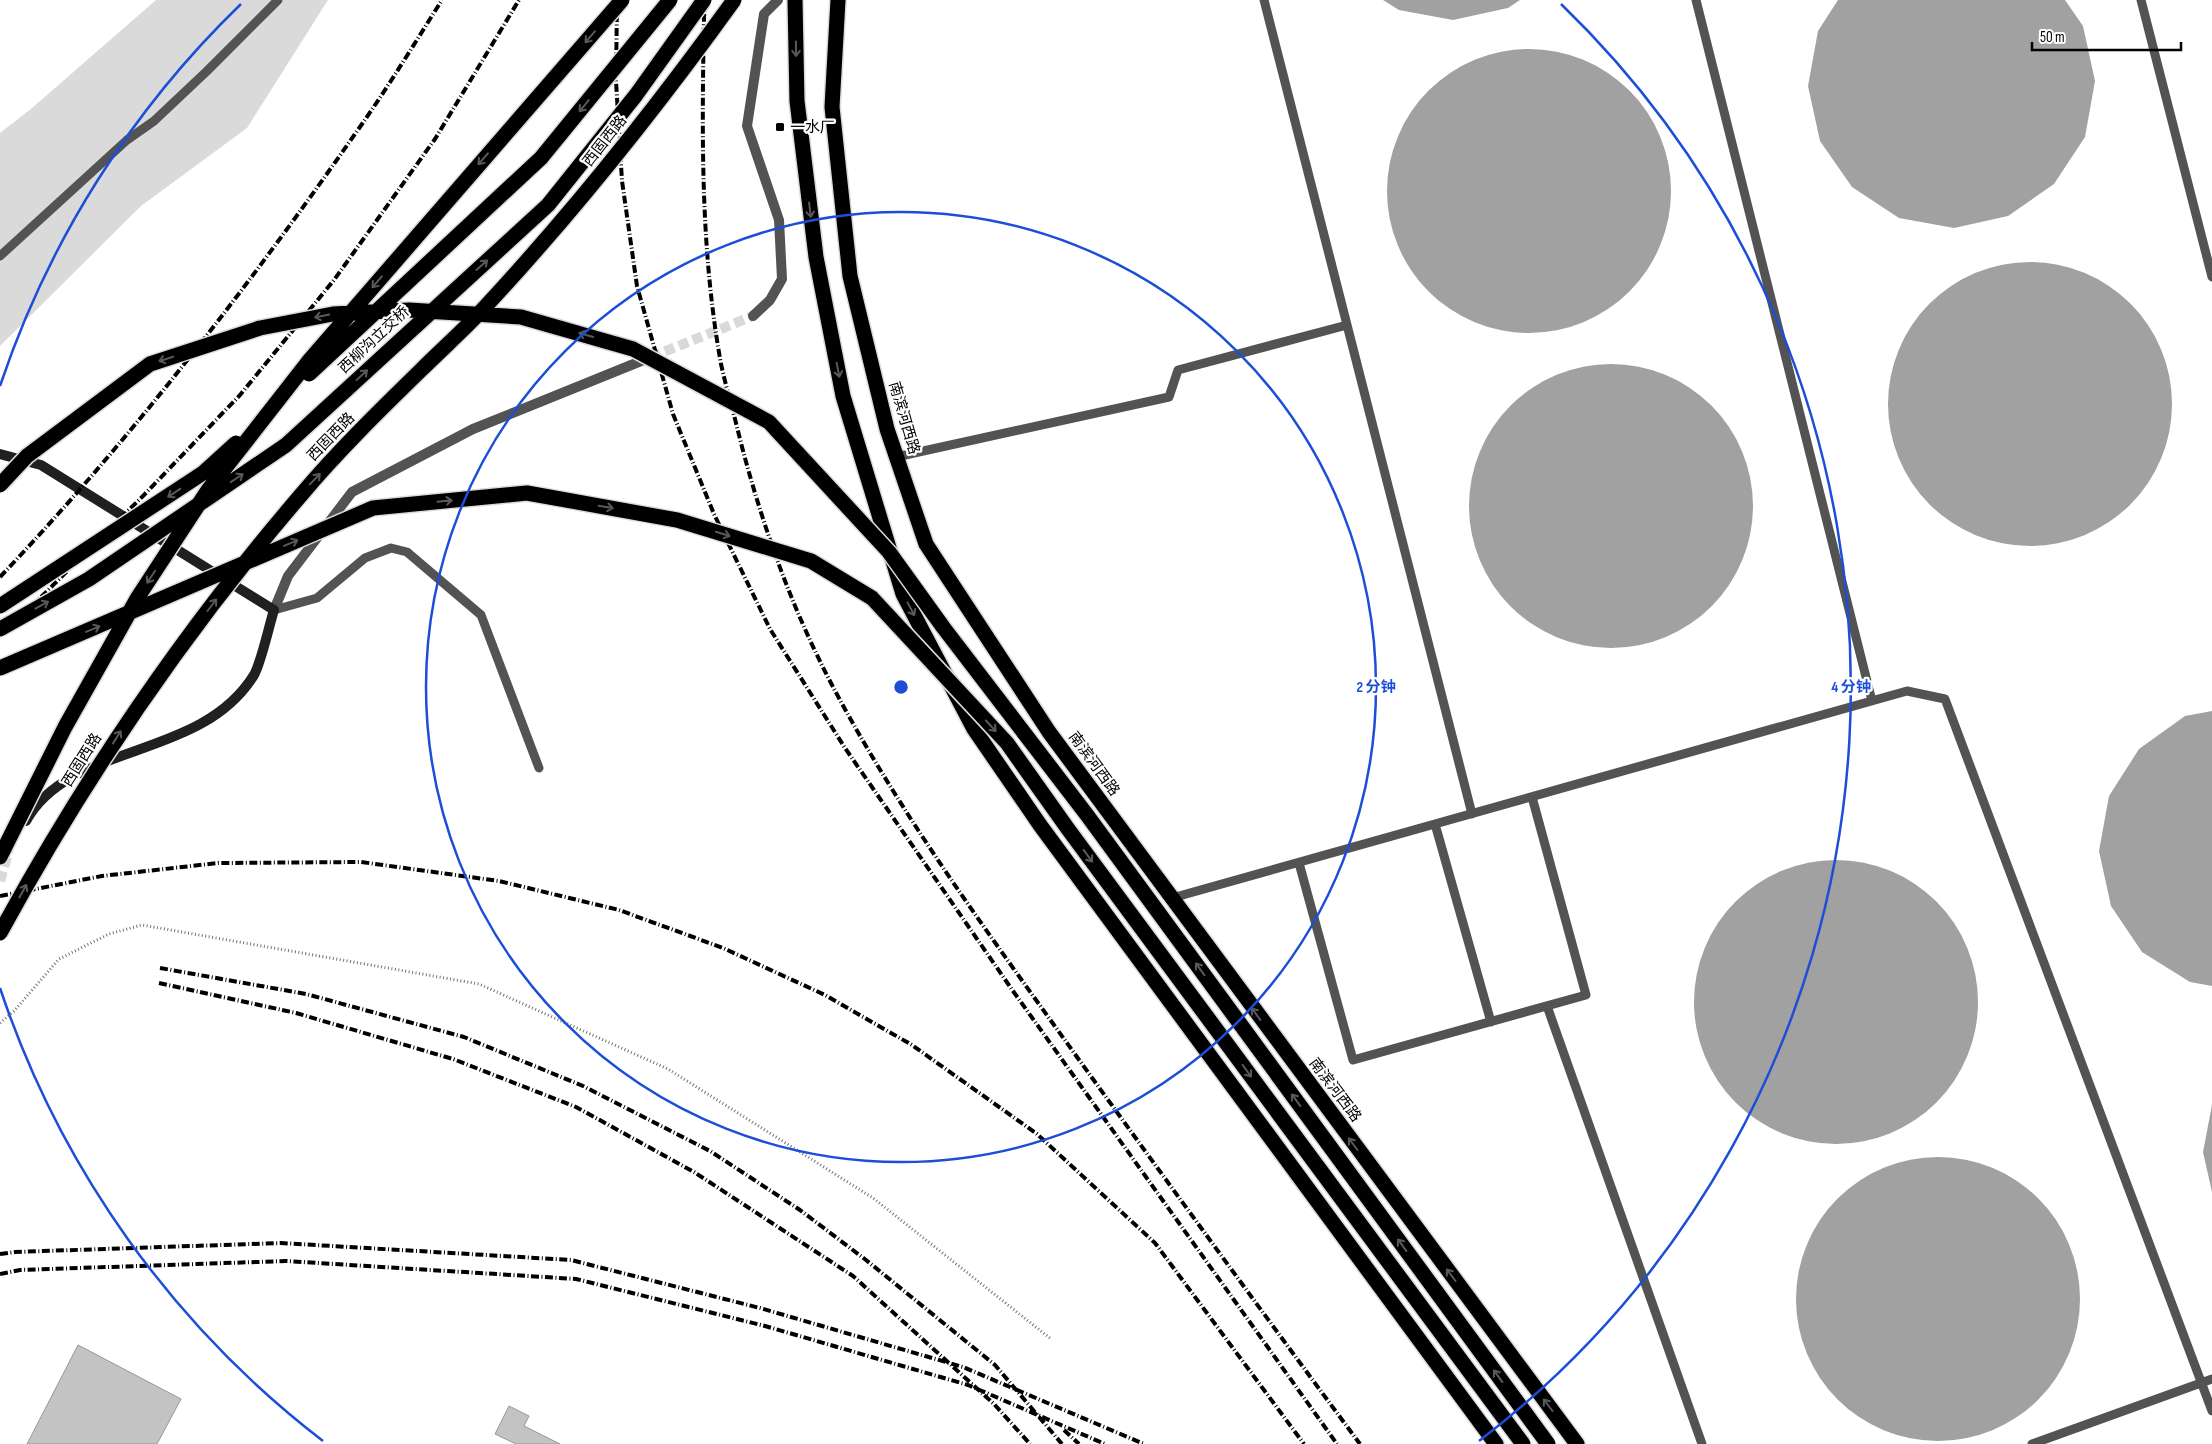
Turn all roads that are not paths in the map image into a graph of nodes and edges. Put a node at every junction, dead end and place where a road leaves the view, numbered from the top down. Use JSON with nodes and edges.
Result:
{"nodes":[{"id":1,"x":278,"y":0,"type":"edge"},
{"id":2,"x":622,"y":0,"type":"edge"},
{"id":3,"x":670,"y":0,"type":"edge"},
{"id":4,"x":704,"y":0,"type":"edge"},
{"id":5,"x":734,"y":0,"type":"edge"},
{"id":6,"x":778,"y":0,"type":"edge"},
{"id":7,"x":795,"y":0,"type":"edge"},
{"id":8,"x":838,"y":0,"type":"edge"},
{"id":9,"x":1264,"y":0,"type":"edge"},
{"id":10,"x":1696,"y":0,"type":"edge"},
{"id":11,"x":2141,"y":0,"type":"edge"},
{"id":12,"x":0,"y":256,"type":"edge"},
{"id":13,"x":2212,"y":277,"type":"edge"},
{"id":14,"x":753,"y":316,"type":"tunnel mouth"},
{"id":15,"x":1347,"y":325,"type":"junction"},
{"id":16,"x":652,"y":357,"type":"tunnel mouth"},
{"id":17,"x":0,"y":454,"type":"edge"},
{"id":18,"x":896,"y":457,"type":"junction"},
{"id":19,"x":0,"y":485,"type":"edge"},
{"id":20,"x":0,"y":606,"type":"edge"},
{"id":21,"x":274,"y":610,"type":"junction"},
{"id":22,"x":0,"y":629,"type":"edge"},
{"id":23,"x":0,"y":668,"type":"edge"},
{"id":24,"x":1872,"y":701,"type":"junction"},
{"id":25,"x":539,"y":768,"type":"dead end"},
{"id":26,"x":1532,"y":797,"type":"junction"},
{"id":27,"x":1472,"y":814,"type":"junction"},
{"id":28,"x":1435,"y":824,"type":"junction"},
{"id":29,"x":5,"y":853,"type":"edge"},
{"id":30,"x":1299,"y":863,"type":"junction"},
{"id":31,"x":1172,"y":898,"type":"junction"},
{"id":32,"x":0,"y":933,"type":"edge"},
{"id":33,"x":1547,"y":1006,"type":"junction"},
{"id":34,"x":1491,"y":1022,"type":"junction"},
{"id":35,"x":2212,"y":1379,"type":"edge"},
{"id":36,"x":2200,"y":1383,"type":"junction"},
{"id":37,"x":2212,"y":1411,"type":"edge"},
{"id":38,"x":1496,"y":1444,"type":"edge"},
{"id":39,"x":1523,"y":1444,"type":"edge"},
{"id":40,"x":1548,"y":1444,"type":"edge"},
{"id":41,"x":1577,"y":1444,"type":"edge"},
{"id":42,"x":1702,"y":1444,"type":"edge"},
{"id":43,"x":2032,"y":1444,"type":"edge"}],
"edges":[{"from":1,"to":12,"type":"lane"},
{"from":2,"to":29,"type":"highway","name":"西固西路","one_way":true,"bridge":true},
{"from":3,"to":20,"type":"highway","name":"西柳沟立交桥","one_way":true,"bridge":true},
{"from":22,"to":4,"type":"highway","name":"西柳沟立交桥","one_way":true,"bridge":true},
{"from":32,"to":5,"type":"highway","name":"西固西路","one_way":true,"bridge":true},
{"from":6,"to":14,"type":"street"},
{"from":7,"to":38,"type":"highway","one_way":true},
{"from":8,"to":18,"type":"highway","name":"南滨河西路"},
{"from":9,"to":15,"type":"lane"},
{"from":10,"to":24,"type":"lane"},
{"from":11,"to":13,"type":"lane"},
{"from":15,"to":18,"type":"lane"},
{"from":15,"to":27,"type":"lane"},
{"from":16,"to":21,"type":"street"},
{"from":17,"to":21,"type":"street"},
{"from":18,"to":31,"type":"highway","name":"南滨河西路"},
{"from":40,"to":19,"type":"highway","one_way":true,"bridge":true},
{"from":21,"to":25,"type":"lane"},
{"from":21,"to":29,"type":"street"},
{"from":23,"to":39,"type":"highway","one_way":true,"bridge":true},
{"from":24,"to":26,"type":"lane"},
{"from":24,"to":36,"type":"lane"},
{"from":26,"to":27,"type":"lane"},
{"from":26,"to":33,"type":"lane"},
{"from":27,"to":28,"type":"lane"},
{"from":28,"to":30,"type":"lane"},
{"from":28,"to":34,"type":"lane"},
{"from":30,"to":31,"type":"lane"},
{"from":30,"to":34,"type":"lane"},
{"from":41,"to":31,"type":"highway","name":"南滨河西路","one_way":true},
{"from":33,"to":34,"type":"lane"},
{"from":33,"to":42,"type":"lane"},
{"from":35,"to":36,"type":"lane"},
{"from":36,"to":37,"type":"lane"},
{"from":36,"to":43,"type":"lane"}]}
